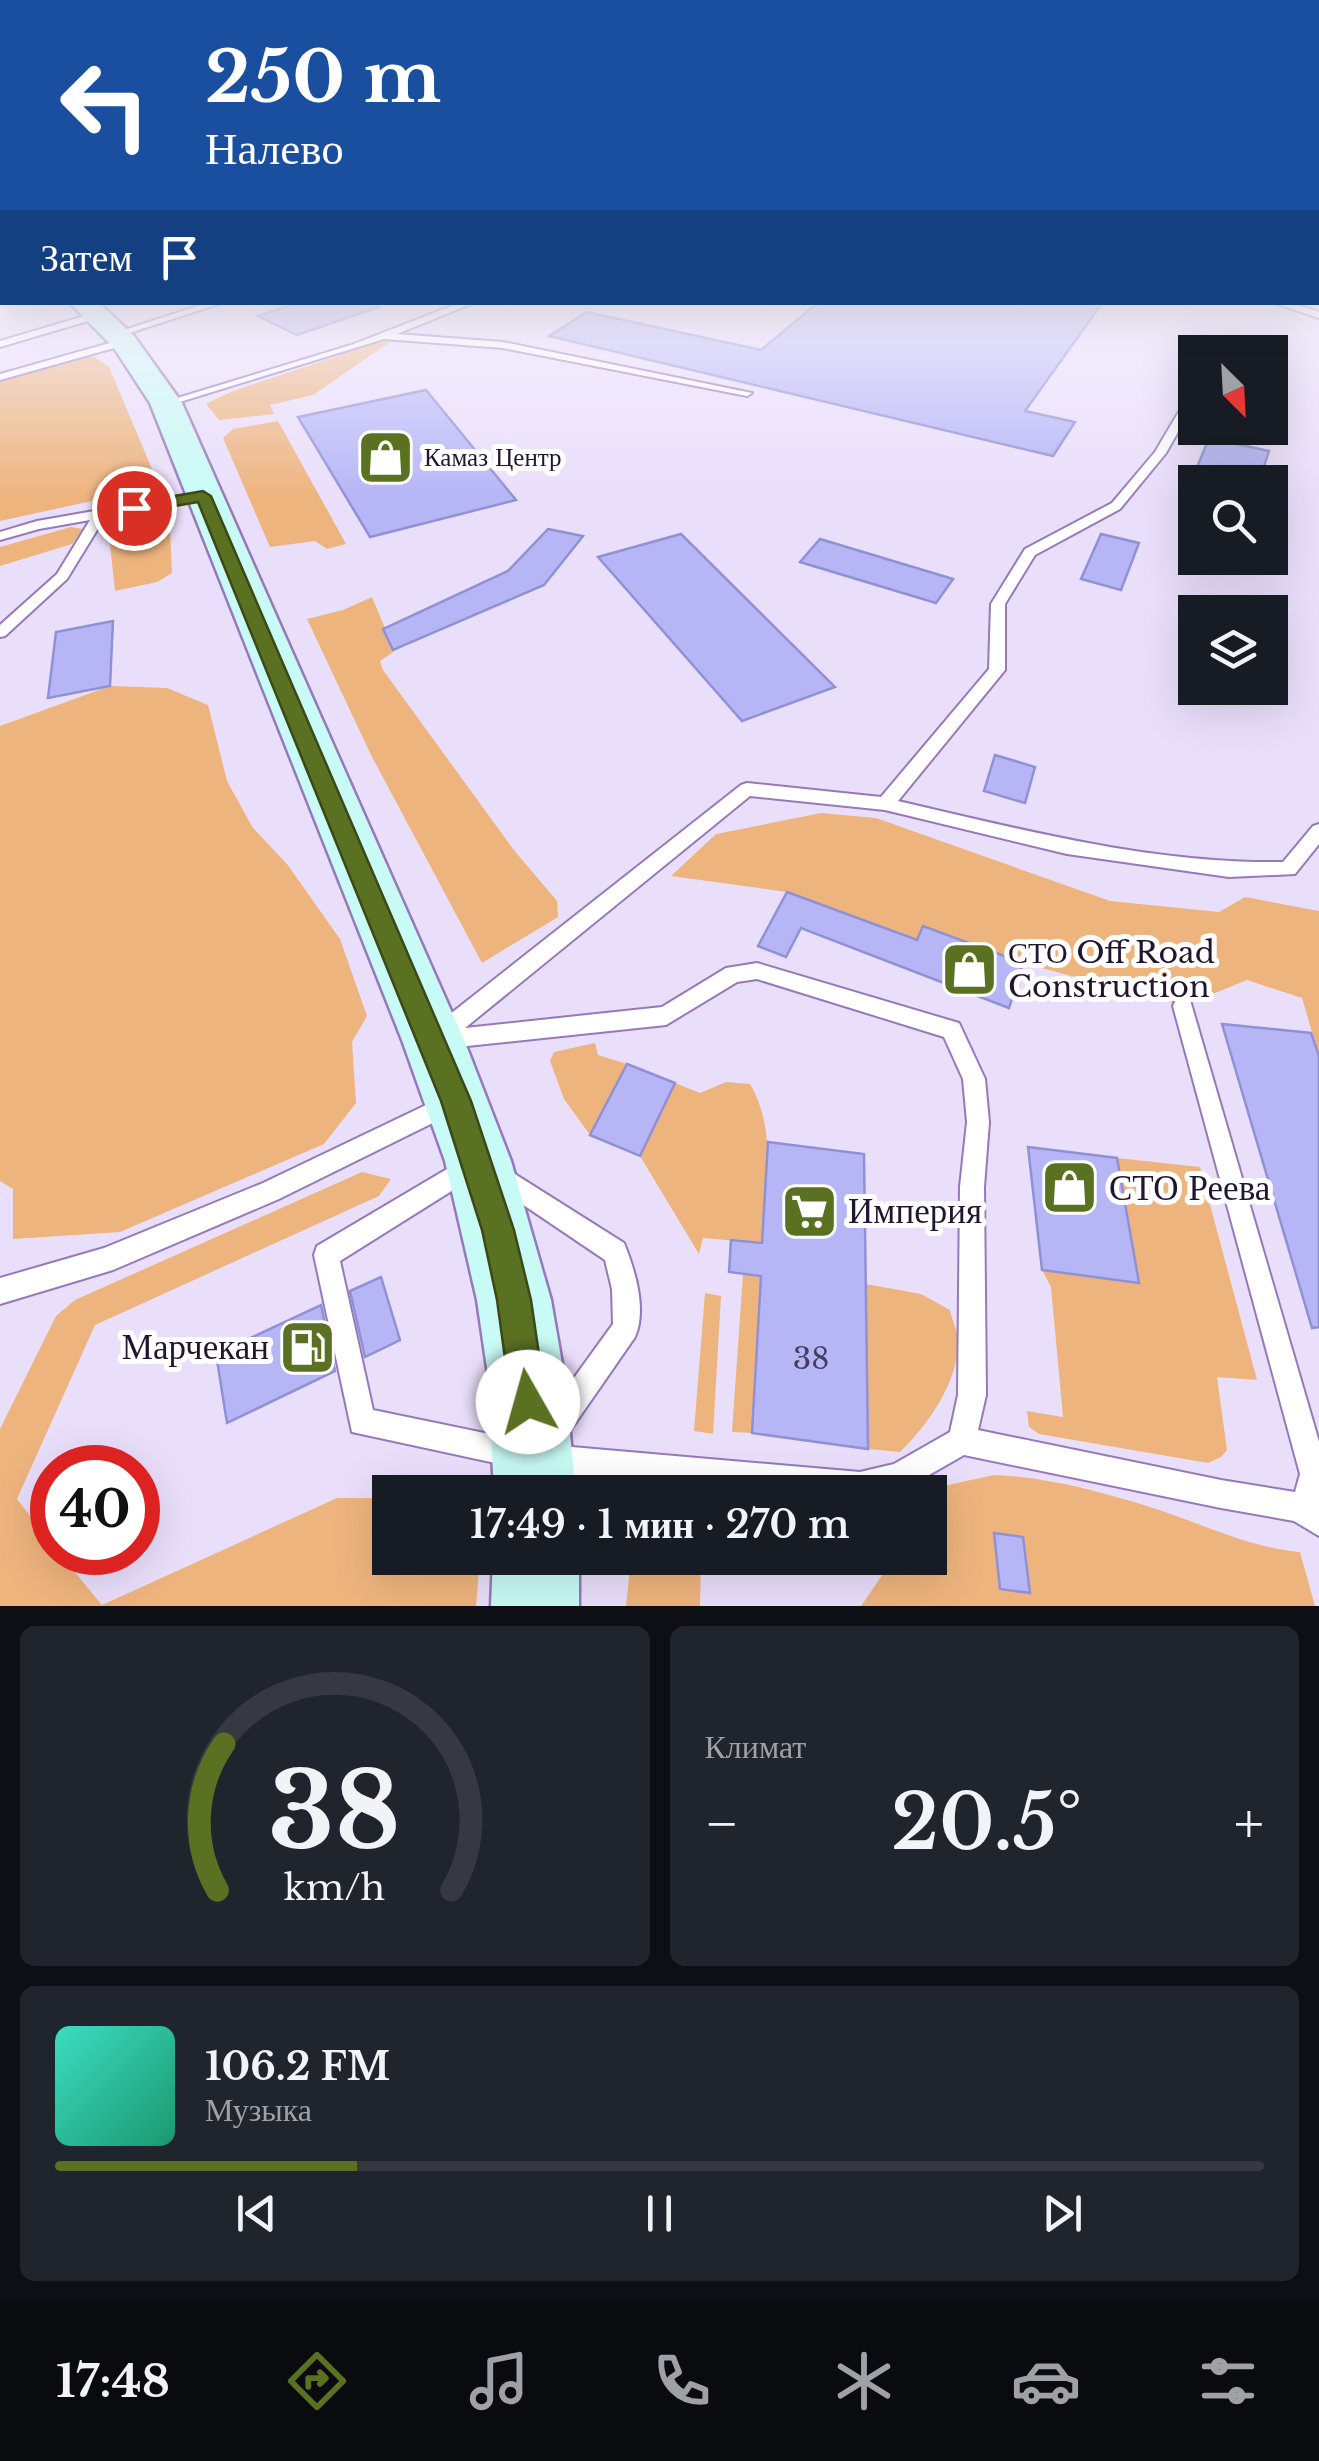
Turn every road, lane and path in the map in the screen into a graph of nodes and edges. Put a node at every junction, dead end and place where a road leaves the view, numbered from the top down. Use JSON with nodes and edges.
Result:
{"nodes":[{"id":1,"x":56,"y":348,"type":"edge"},
{"id":2,"x":124,"y":348,"type":"edge"},
{"id":3,"x":343,"y":348,"type":"edge"},
{"id":4,"x":517,"y":348,"type":"edge"},
{"id":5,"x":0,"y":377,"type":"edge"},
{"id":6,"x":747,"y":394,"type":"dead end"},
{"id":7,"x":166,"y":402,"type":"junction"},
{"id":8,"x":1178,"y":422,"type":"edge"},
{"id":9,"x":203,"y":496,"type":"junction"},
{"id":10,"x":100,"y":514,"type":"junction"},
{"id":11,"x":0,"y":536,"type":"edge"},
{"id":12,"x":0,"y":633,"type":"edge"},
{"id":13,"x":885,"y":804,"type":"junction"},
{"id":14,"x":1319,"y":830,"type":"edge"},
{"id":15,"x":1183,"y":1006,"type":"dead end"},
{"id":16,"x":433,"y":1040,"type":"junction"},
{"id":17,"x":456,"y":1101,"type":"junction"},
{"id":18,"x":478,"y":1162,"type":"junction"},
{"id":19,"x":0,"y":1291,"type":"edge"},
{"id":20,"x":962,"y":1441,"type":"junction"},
{"id":21,"x":534,"y":1475,"type":"edge"},
{"id":22,"x":902,"y":1475,"type":"edge"},
{"id":23,"x":1310,"y":1514,"type":"edge"},
{"id":24,"x":536,"y":1575,"type":"edge"},
{"id":25,"x":535,"y":1606,"type":"edge"}],
"edges":[{"from":1,"to":5,"type":"lane"},
{"from":2,"to":7,"type":"street"},
{"from":3,"to":7,"type":"lane"},
{"from":4,"to":6,"type":"lane"},
{"from":7,"to":9,"type":"street"},
{"from":8,"to":13,"type":"lane"},
{"from":9,"to":10,"type":"lane"},
{"from":9,"to":16,"type":"street"},
{"from":10,"to":11,"type":"lane"},
{"from":10,"to":12,"type":"lane"},
{"from":13,"to":14,"type":"lane"},
{"from":13,"to":16,"type":"lane"},
{"from":15,"to":23,"type":"lane"},
{"from":16,"to":17,"type":"street"},
{"from":16,"to":20,"type":"lane"},
{"from":17,"to":18,"type":"street"},
{"from":17,"to":19,"type":"lane"},
{"from":18,"to":21,"type":"street"},
{"from":18,"to":21,"type":"lane"},
{"from":18,"to":21,"type":"lane"},
{"from":20,"to":22,"type":"lane"},
{"from":20,"to":23,"type":"lane"},
{"from":24,"to":25,"type":"street"}]}
